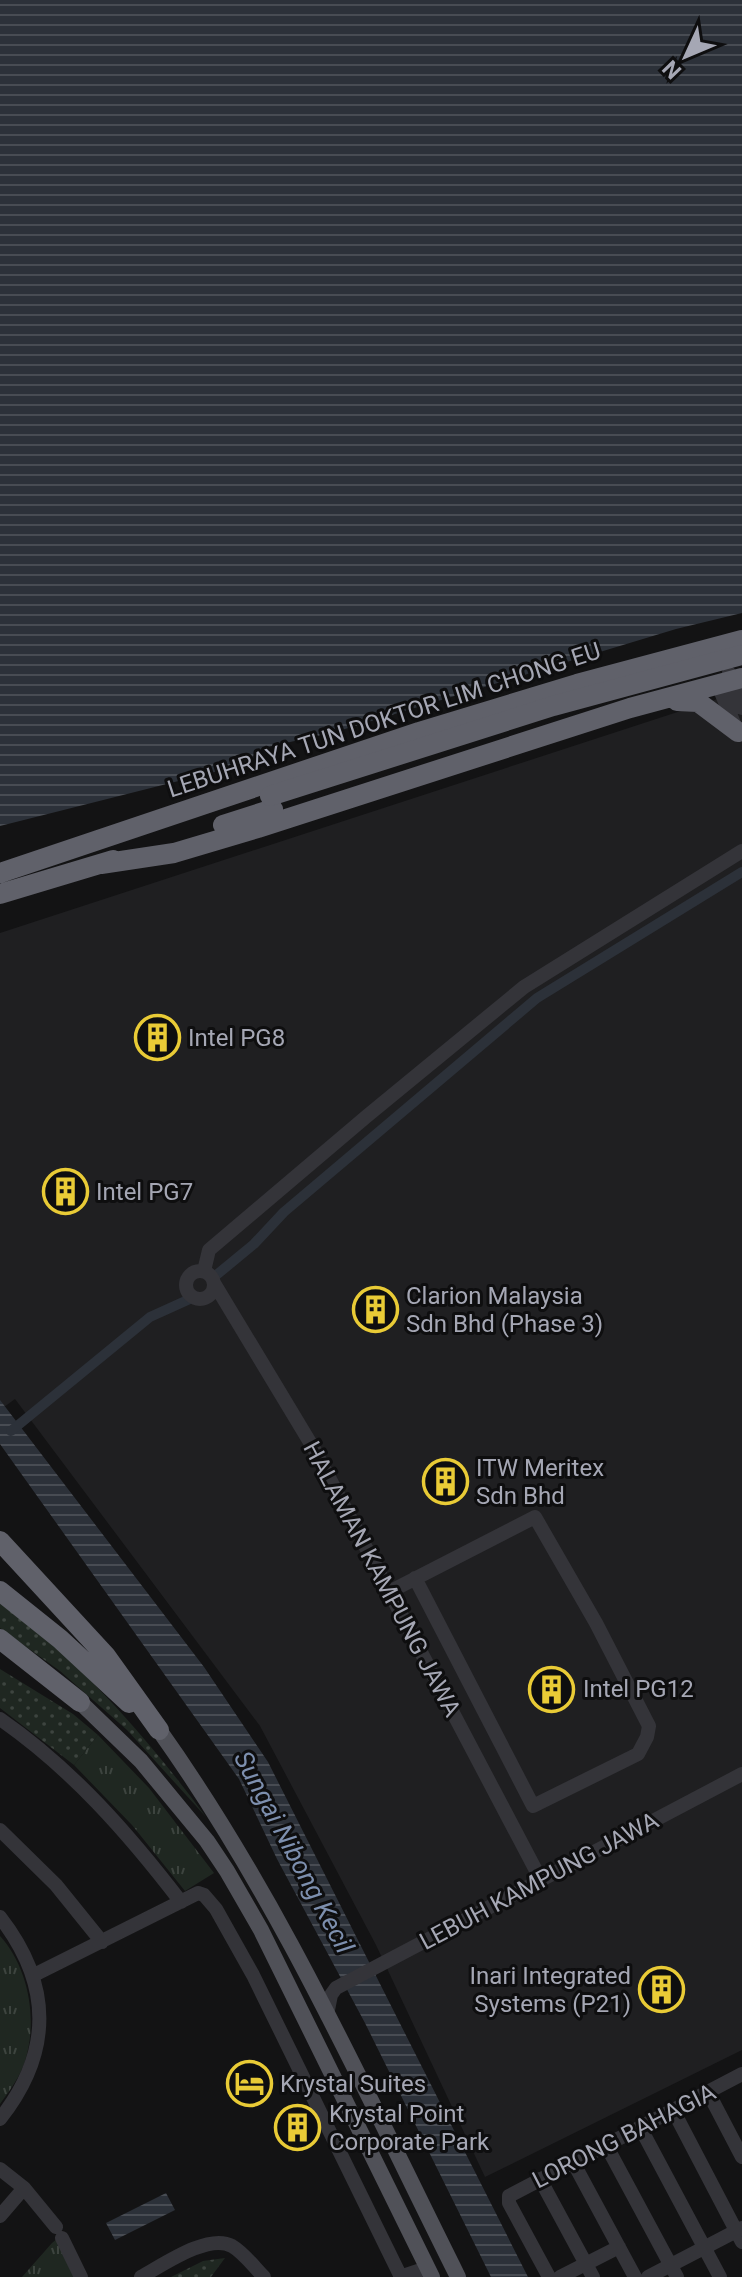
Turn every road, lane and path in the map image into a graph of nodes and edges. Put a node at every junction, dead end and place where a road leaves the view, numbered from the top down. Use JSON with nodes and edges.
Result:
{"nodes":[{"id":1,"x":742,"y":640,"type":"edge"},
{"id":2,"x":742,"y":648,"type":"edge"},
{"id":3,"x":732,"y":668,"type":"edge"},
{"id":4,"x":630,"y":708,"type":"junction"},
{"id":5,"x":742,"y":708,"type":"edge"},
{"id":6,"x":740,"y":736,"type":"edge"},
{"id":7,"x":219,"y":798,"type":"junction"},
{"id":8,"x":271,"y":802,"type":"junction"},
{"id":9,"x":742,"y":851,"type":"edge"},
{"id":10,"x":0,"y":859,"type":"edge"},
{"id":11,"x":44,"y":860,"type":"junction"},
{"id":12,"x":101,"y":864,"type":"junction"},
{"id":13,"x":0,"y":873,"type":"edge"},
{"id":14,"x":0,"y":894,"type":"edge"},
{"id":15,"x":204,"y":1271,"type":"junction"},
{"id":16,"x":214,"y":1283,"type":"junction"},
{"id":17,"x":0,"y":1541,"type":"edge"},
{"id":18,"x":415,"y":1578,"type":"junction"},
{"id":19,"x":0,"y":1591,"type":"edge"},
{"id":20,"x":389,"y":1592,"type":"junction"},
{"id":21,"x":0,"y":1639,"type":"edge"},
{"id":22,"x":0,"y":1653,"type":"edge"},
{"id":23,"x":80,"y":1702,"type":"junction"},
{"id":24,"x":0,"y":1719,"type":"edge"},
{"id":25,"x":159,"y":1730,"type":"junction"},
{"id":26,"x":742,"y":1774,"type":"edge"},
{"id":27,"x":0,"y":1830,"type":"edge"},
{"id":28,"x":541,"y":1880,"type":"junction"},
{"id":29,"x":181,"y":1902,"type":"junction"},
{"id":30,"x":0,"y":1917,"type":"edge"},
{"id":31,"x":102,"y":1942,"type":"junction"},
{"id":32,"x":302,"y":1965,"type":"junction"},
{"id":33,"x":34,"y":1975,"type":"junction"},
{"id":34,"x":339,"y":1987,"type":"junction"},
{"id":35,"x":327,"y":2015,"type":"junction"},
{"id":36,"x":331,"y":2072,"type":"junction"},
{"id":37,"x":741,"y":2076,"type":"edge"},
{"id":38,"x":306,"y":2084,"type":"junction"},
{"id":39,"x":708,"y":2092,"type":"junction"},
{"id":40,"x":673,"y":2110,"type":"junction"},
{"id":41,"x":0,"y":2119,"type":"edge"},
{"id":42,"x":640,"y":2127,"type":"junction"},
{"id":43,"x":606,"y":2145,"type":"junction"},
{"id":44,"x":742,"y":2157,"type":"edge"},
{"id":45,"x":573,"y":2162,"type":"junction"},
{"id":46,"x":0,"y":2169,"type":"edge"},
{"id":47,"x":540,"y":2179,"type":"junction"},
{"id":48,"x":24,"y":2188,"type":"junction"},
{"id":49,"x":0,"y":2216,"type":"edge"},
{"id":50,"x":740,"y":2234,"type":"edge"},
{"id":51,"x":619,"y":2247,"type":"junction"},
{"id":52,"x":705,"y":2248,"type":"junction"},
{"id":53,"x":589,"y":2270,"type":"edge"},
{"id":54,"x":674,"y":2271,"type":"edge"},
{"id":55,"x":430,"y":2273,"type":"edge"},
{"id":56,"x":81,"y":2277,"type":"edge"},
{"id":57,"x":141,"y":2277,"type":"edge"},
{"id":58,"x":264,"y":2277,"type":"edge"},
{"id":59,"x":401,"y":2277,"type":"edge"},
{"id":60,"x":458,"y":2277,"type":"edge"},
{"id":61,"x":549,"y":2277,"type":"edge"},
{"id":62,"x":560,"y":2277,"type":"edge"},
{"id":63,"x":635,"y":2277,"type":"edge"},
{"id":64,"x":648,"y":2277,"type":"edge"},
{"id":65,"x":720,"y":2277,"type":"edge"}],
"edges":[{"from":1,"to":3,"type":"highway","name":"LEBUHRAYA TUN DOKTOR LIM CHONG EU"},
{"from":2,"to":3,"type":"highway"},
{"from":3,"to":4,"type":"highway","name":"LEBUHRAYA TUN DOKTOR LIM CHONG EU"},
{"from":3,"to":5,"type":"street"},
{"from":3,"to":6,"type":"street"},
{"from":3,"to":7,"type":"highway","name":"LEBUHRAYA TUN DOKTOR LIM CHONG EU"},
{"from":3,"to":8,"type":"highway"},
{"from":4,"to":6,"type":"highway"},
{"from":4,"to":12,"type":"highway","name":"LEBUHRAYA TUN DOKTOR LIM CHONG EU"},
{"from":7,"to":10,"type":"highway"},
{"from":7,"to":11,"type":"highway","name":"LEBUHRAYA TUN DOKTOR LIM CHONG EU"},
{"from":8,"to":11,"type":"highway","name":"LEBUHRAYA TUN DOKTOR LIM CHONG EU"},
{"from":8,"to":12,"type":"highway","name":"LEBUHRAYA TUN DOKTOR LIM CHONG EU"},
{"from":9,"to":15,"type":"street"},
{"from":11,"to":13,"type":"highway","name":"LEBUHRAYA TUN DOKTOR LIM CHONG EU"},
{"from":12,"to":14,"type":"highway","name":"LEBUHRAYA TUN DOKTOR LIM CHONG EU"},
{"from":15,"to":16,"type":"street"},
{"from":15,"to":16,"type":"street"},
{"from":16,"to":20,"type":"street","name":"HALAMAN KAMPUNG JAWA"},
{"from":17,"to":25,"type":"highway"},
{"from":18,"to":18,"type":"street"},
{"from":18,"to":20,"type":"street"},
{"from":19,"to":25,"type":"highway"},
{"from":20,"to":28,"type":"street","name":"HALAMAN KAMPUNG JAWA"},
{"from":21,"to":23,"type":"highway"},
{"from":22,"to":23,"type":"highway"},
{"from":23,"to":36,"type":"main road"},
{"from":24,"to":29,"type":"street"},
{"from":25,"to":32,"type":"main road"},
{"from":26,"to":28,"type":"street","name":"LEBUH KAMPUNG JAWA"},
{"from":27,"to":31,"type":"street"},
{"from":28,"to":34,"type":"street","name":"LEBUH KAMPUNG JAWA"},
{"from":29,"to":31,"type":"street"},
{"from":29,"to":38,"type":"street"},
{"from":30,"to":33,"type":"street"},
{"from":31,"to":33,"type":"street"},
{"from":32,"to":34,"type":"street"},
{"from":32,"to":35,"type":"main road"},
{"from":33,"to":41,"type":"street"},
{"from":34,"to":35,"type":"street"},
{"from":35,"to":60,"type":"main road"},
{"from":36,"to":38,"type":"street"},
{"from":36,"to":55,"type":"main road"},
{"from":37,"to":39,"type":"street","name":"LORONG BAHAGIA"},
{"from":38,"to":59,"type":"street"},
{"from":39,"to":40,"type":"street","name":"LORONG BAHAGIA"},
{"from":39,"to":44,"type":"street"},
{"from":40,"to":42,"type":"street","name":"LORONG BAHAGIA"},
{"from":40,"to":50,"type":"street"},
{"from":42,"to":43,"type":"street","name":"LORONG BAHAGIA"},
{"from":42,"to":52,"type":"street"},
{"from":43,"to":45,"type":"street","name":"LORONG BAHAGIA"},
{"from":43,"to":54,"type":"street"},
{"from":45,"to":47,"type":"street","name":"LORONG BAHAGIA"},
{"from":45,"to":51,"type":"street"},
{"from":46,"to":48,"type":"street"},
{"from":47,"to":53,"type":"street"},
{"from":47,"to":61,"type":"street","name":"LORONG BAHAGIA"},
{"from":48,"to":49,"type":"street"},
{"from":48,"to":56,"type":"street"},
{"from":50,"to":52,"type":"street"},
{"from":51,"to":53,"type":"street"},
{"from":51,"to":63,"type":"street"},
{"from":52,"to":54,"type":"street"},
{"from":52,"to":65,"type":"street"},
{"from":53,"to":62,"type":"street"},
{"from":54,"to":64,"type":"street"},
{"from":55,"to":59,"type":"street"},
{"from":57,"to":58,"type":"street"}]}
